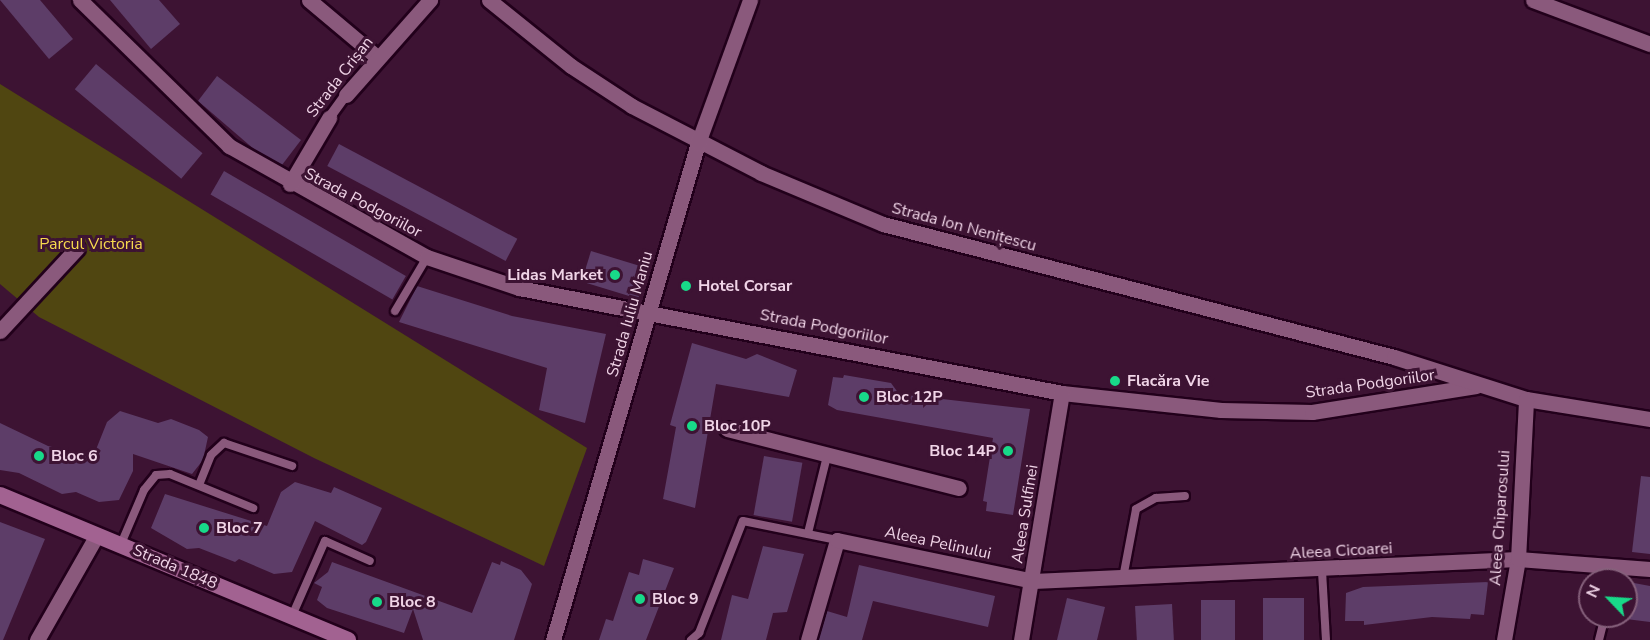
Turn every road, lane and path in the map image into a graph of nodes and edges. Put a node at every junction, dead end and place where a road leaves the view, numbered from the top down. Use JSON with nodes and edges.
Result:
{"nodes":[{"id":1,"x":80,"y":0,"type":"edge"},
{"id":2,"x":309,"y":0,"type":"edge"},
{"id":3,"x":430,"y":0,"type":"edge"},
{"id":4,"x":489,"y":0,"type":"edge"},
{"id":5,"x":750,"y":0,"type":"edge"},
{"id":6,"x":1533,"y":0,"type":"edge"},
{"id":7,"x":1650,"y":44,"type":"edge"},
{"id":8,"x":377,"y":57,"type":"junction"},
{"id":9,"x":346,"y":95,"type":"joint"},
{"id":10,"x":329,"y":118,"type":"joint"},
{"id":11,"x":698,"y":143,"type":"junction"},
{"id":12,"x":290,"y":184,"type":"junction"},
{"id":13,"x":76,"y":248,"type":"dead end"},
{"id":14,"x":427,"y":257,"type":"junction"},
{"id":15,"x":395,"y":311,"type":"dead end"},
{"id":16,"x":648,"y":315,"type":"junction"},
{"id":17,"x":0,"y":331,"type":"edge"},
{"id":18,"x":1476,"y":386,"type":"junction"},
{"id":19,"x":1062,"y":393,"type":"junction"},
{"id":20,"x":1526,"y":399,"type":"junction"},
{"id":21,"x":1650,"y":419,"type":"edge"},
{"id":22,"x":727,"y":429,"type":"dead end"},
{"id":23,"x":827,"y":456,"type":"junction"},
{"id":24,"x":292,"y":466,"type":"dead end"},
{"id":25,"x":199,"y":485,"type":"junction"},
{"id":26,"x":959,"y":488,"type":"dead end"},
{"id":27,"x":0,"y":495,"type":"edge"},
{"id":28,"x":1185,"y":496,"type":"dead end"},
{"id":29,"x":253,"y":508,"type":"dead end"},
{"id":30,"x":808,"y":533,"type":"junction"},
{"id":31,"x":97,"y":535,"type":"junction"},
{"id":32,"x":837,"y":540,"type":"junction"},
{"id":33,"x":121,"y":544,"type":"junction"},
{"id":34,"x":1518,"y":559,"type":"junction"},
{"id":35,"x":370,"y":561,"type":"dead end"},
{"id":36,"x":1580,"y":568,"type":"edge"},
{"id":37,"x":1323,"y":571,"type":"junction"},
{"id":38,"x":1123,"y":578,"type":"junction"},
{"id":39,"x":1033,"y":581,"type":"junction"},
{"id":40,"x":292,"y":616,"type":"junction"},
{"id":41,"x":37,"y":640,"type":"edge"},
{"id":42,"x":348,"y":640,"type":"edge"},
{"id":43,"x":553,"y":640,"type":"edge"},
{"id":44,"x":691,"y":640,"type":"edge"},
{"id":45,"x":808,"y":640,"type":"edge"},
{"id":46,"x":1021,"y":640,"type":"edge"},
{"id":47,"x":1326,"y":640,"type":"edge"},
{"id":48,"x":1504,"y":640,"type":"edge"}],
"edges":[{"from":1,"to":12,"type":"street","name":"Strada Podgoriilor"},
{"from":2,"to":8,"type":"street"},
{"from":3,"to":8,"type":"street","name":"Strada Crișan"},
{"from":4,"to":11,"type":"street","name":"Strada Ion Nenițescu"},
{"from":5,"to":11,"type":"street","name":"Strada Iuliu Maniu"},
{"from":6,"to":7,"type":"street"},
{"from":8,"to":9,"type":"street","name":"Strada Crișan"},
{"from":9,"to":10,"type":"street","name":"Strada Crișan"},
{"from":10,"to":12,"type":"street","name":"Strada Crișan"},
{"from":11,"to":16,"type":"street","name":"Strada Iuliu Maniu"},
{"from":11,"to":18,"type":"street","name":"Strada Ion Nenițescu"},
{"from":12,"to":14,"type":"street","name":"Strada Podgoriilor"},
{"from":13,"to":17,"type":"street"},
{"from":14,"to":15,"type":"lane"},
{"from":14,"to":16,"type":"street","name":"Strada Podgoriilor"},
{"from":16,"to":19,"type":"street","name":"Strada Podgoriilor"},
{"from":16,"to":43,"type":"street","name":"Strada Iuliu Maniu"},
{"from":18,"to":19,"type":"street","name":"Strada Podgoriilor"},
{"from":18,"to":20,"type":"street","name":"Strada Podgoriilor"},
{"from":19,"to":39,"type":"street","name":"Aleea Sulfinei"},
{"from":20,"to":21,"type":"street","name":"Strada Podgoriilor"},
{"from":20,"to":34,"type":"street","name":"Aleea Chiparosului"},
{"from":22,"to":23,"type":"street"},
{"from":23,"to":26,"type":"street"},
{"from":23,"to":30,"type":"lane"},
{"from":24,"to":25,"type":"lane"},
{"from":25,"to":29,"type":"lane"},
{"from":25,"to":33,"type":"lane"},
{"from":27,"to":31,"type":"main road","name":"Strada 1848"},
{"from":28,"to":38,"type":"lane"},
{"from":30,"to":32,"type":"lane","name":"Aleea Pelinului"},
{"from":30,"to":44,"type":"lane","name":"Aleea Pelinului"},
{"from":31,"to":33,"type":"main road","name":"Strada 1848"},
{"from":31,"to":41,"type":"street"},
{"from":32,"to":39,"type":"street","name":"Aleea Pelinului"},
{"from":32,"to":45,"type":"street"},
{"from":33,"to":40,"type":"main road","name":"Strada 1848"},
{"from":34,"to":36,"type":"street","name":"Aleea Cicoarei"},
{"from":34,"to":37,"type":"street","name":"Aleea Cicoarei"},
{"from":34,"to":48,"type":"street","name":"Aleea Chiparosului"},
{"from":35,"to":40,"type":"lane"},
{"from":37,"to":38,"type":"street","name":"Aleea Cicoarei"},
{"from":37,"to":47,"type":"lane"},
{"from":38,"to":39,"type":"street","name":"Aleea Cicoarei"},
{"from":39,"to":46,"type":"street","name":"Aleea Sulfinei"},
{"from":40,"to":42,"type":"main road","name":"Strada 1848"}]}
